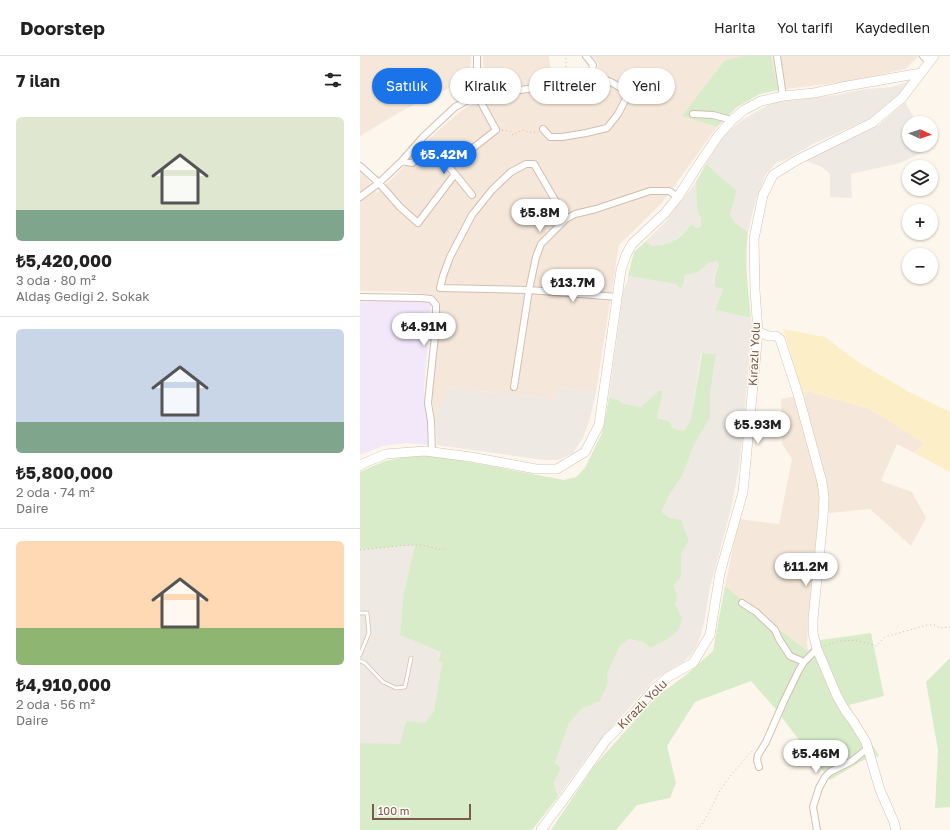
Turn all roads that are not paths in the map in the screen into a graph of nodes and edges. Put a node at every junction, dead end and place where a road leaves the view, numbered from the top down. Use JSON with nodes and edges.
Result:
{"nodes":[{"id":1,"x":477,"y":56,"type":"edge"},
{"id":2,"x":586,"y":56,"type":"edge"},
{"id":3,"x":777,"y":56,"type":"edge"},
{"id":4,"x":928,"y":58,"type":"edge"},
{"id":5,"x":477,"y":68,"type":"edge"},
{"id":6,"x":592,"y":68,"type":"edge"},
{"id":7,"x":921,"y":72,"type":"junction"},
{"id":8,"x":610,"y":82,"type":"edge"},
{"id":9,"x":783,"y":96,"type":"junction"},
{"id":10,"x":460,"y":104,"type":"edge"},
{"id":11,"x":482,"y":104,"type":"edge"},
{"id":12,"x":693,"y":114,"type":"dead end"},
{"id":13,"x":732,"y":120,"type":"junction"},
{"id":14,"x":543,"y":129,"type":"road end"},
{"id":15,"x":402,"y":161,"type":"junction"},
{"id":16,"x":360,"y":166,"type":"edge"},
{"id":17,"x":449,"y":167,"type":"junction"},
{"id":18,"x":455,"y":174,"type":"junction"},
{"id":19,"x":379,"y":183,"type":"junction"},
{"id":20,"x":472,"y":195,"type":"dead end"},
{"id":21,"x":360,"y":197,"type":"edge"},
{"id":22,"x":678,"y":197,"type":"junction"},
{"id":23,"x":566,"y":219,"type":"junction"},
{"id":24,"x":529,"y":290,"type":"junction"},
{"id":25,"x":360,"y":297,"type":"edge"},
{"id":26,"x":618,"y":297,"type":"junction"},
{"id":27,"x":758,"y":332,"type":"junction"},
{"id":28,"x":514,"y":387,"type":"dead end"},
{"id":29,"x":432,"y":452,"type":"junction"},
{"id":30,"x":360,"y":466,"type":"edge"},
{"id":31,"x":742,"y":602,"type":"dead end"},
{"id":32,"x":360,"y":613,"type":"edge"},
{"id":33,"x":817,"y":649,"type":"junction"},
{"id":34,"x":360,"y":654,"type":"edge"},
{"id":35,"x":411,"y":658,"type":"dead end"},
{"id":36,"x":360,"y":661,"type":"edge"},
{"id":37,"x":804,"y":662,"type":"junction"},
{"id":38,"x":868,"y":748,"type":"junction"},
{"id":39,"x":759,"y":768,"type":"dead end"},
{"id":40,"x":541,"y":830,"type":"edge"},
{"id":41,"x":817,"y":830,"type":"edge"},
{"id":42,"x":896,"y":830,"type":"edge"}],
"edges":[{"from":1,"to":5,"type":"street"},
{"from":2,"to":6,"type":"street"},
{"from":3,"to":9,"type":"street"},
{"from":4,"to":7,"type":"street","name":"Kırazlı Yolu"},
{"from":7,"to":9,"type":"street"},
{"from":7,"to":27,"type":"street","name":"Kırazlı Yolu"},
{"from":8,"to":14,"type":"street"},
{"from":9,"to":13,"type":"street"},
{"from":10,"to":15,"type":"street"},
{"from":11,"to":17,"type":"street"},
{"from":12,"to":13,"type":"street"},
{"from":13,"to":22,"type":"street"},
{"from":15,"to":17,"type":"street"},
{"from":15,"to":19,"type":"street"},
{"from":16,"to":19,"type":"street"},
{"from":17,"to":18,"type":"street"},
{"from":18,"to":19,"type":"street"},
{"from":18,"to":20,"type":"street"},
{"from":19,"to":21,"type":"street"},
{"from":22,"to":23,"type":"street"},
{"from":22,"to":26,"type":"street"},
{"from":23,"to":24,"type":"street"},
{"from":23,"to":24,"type":"street"},
{"from":24,"to":26,"type":"street"},
{"from":24,"to":28,"type":"street"},
{"from":25,"to":29,"type":"street"},
{"from":26,"to":29,"type":"street"},
{"from":27,"to":33,"type":"street"},
{"from":27,"to":40,"type":"street","name":"Kırazlı Yolu"},
{"from":29,"to":30,"type":"street"},
{"from":31,"to":37,"type":"street"},
{"from":32,"to":34,"type":"lane"},
{"from":33,"to":37,"type":"street"},
{"from":33,"to":38,"type":"street"},
{"from":35,"to":36,"type":"lane"},
{"from":37,"to":39,"type":"street"},
{"from":38,"to":41,"type":"street"},
{"from":38,"to":42,"type":"street"}]}
